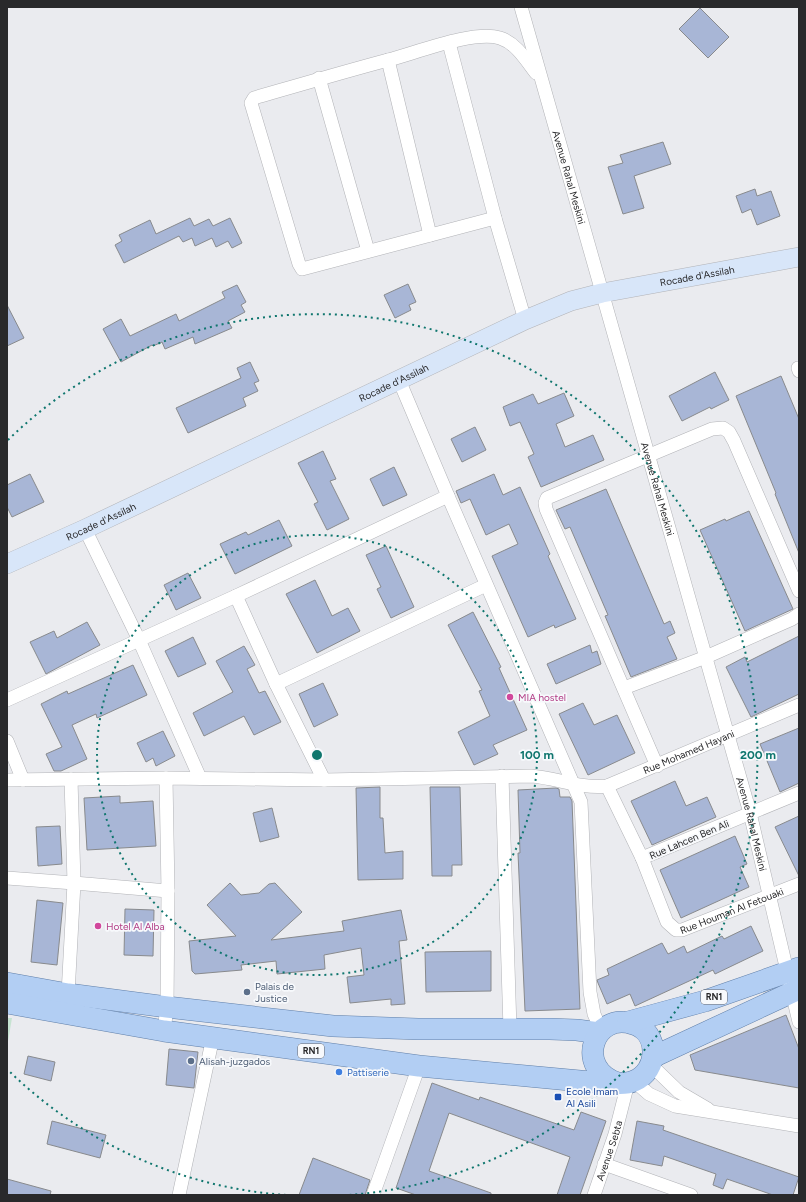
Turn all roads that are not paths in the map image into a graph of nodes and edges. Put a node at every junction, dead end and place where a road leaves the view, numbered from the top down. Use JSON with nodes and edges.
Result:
{"nodes":[{"id":1,"x":521,"y":7,"type":"edge"},
{"id":2,"x":449,"y":42,"type":"junction"},
{"id":3,"x":388,"y":60,"type":"junction"},
{"id":4,"x":319,"y":78,"type":"junction"},
{"id":5,"x":540,"y":79,"type":"junction"},
{"id":6,"x":496,"y":218,"type":"junction"},
{"id":7,"x":430,"y":235,"type":"junction"},
{"id":8,"x":368,"y":252,"type":"junction"},
{"id":9,"x":799,"y":257,"type":"edge"},
{"id":10,"x":602,"y":293,"type":"junction"},
{"id":11,"x":525,"y":320,"type":"junction"},
{"id":12,"x":399,"y":380,"type":"junction"},
{"id":13,"x":648,"y":455,"type":"junction"},
{"id":14,"x":448,"y":496,"type":"junction"},
{"id":15,"x":85,"y":529,"type":"junction"},
{"id":16,"x":7,"y":564,"type":"edge"},
{"id":17,"x":486,"y":585,"type":"junction"},
{"id":18,"x":799,"y":591,"type":"edge"},
{"id":19,"x":236,"y":596,"type":"junction"},
{"id":20,"x":799,"y":614,"type":"edge"},
{"id":21,"x":139,"y":640,"type":"junction"},
{"id":22,"x":706,"y":657,"type":"junction"},
{"id":23,"x":276,"y":684,"type":"junction"},
{"id":24,"x":624,"y":688,"type":"junction"},
{"id":25,"x":7,"y":700,"type":"edge"},
{"id":26,"x":799,"y":705,"type":"edge"},
{"id":27,"x":728,"y":735,"type":"junction"},
{"id":28,"x":7,"y":741,"type":"edge"},
{"id":29,"x":657,"y":766,"type":"junction"},
{"id":30,"x":502,"y":776,"type":"junction"},
{"id":31,"x":166,"y":778,"type":"junction"},
{"id":32,"x":200,"y":778,"type":"junction"},
{"id":33,"x":7,"y":780,"type":"edge"},
{"id":34,"x":23,"y":780,"type":"junction"},
{"id":35,"x":70,"y":780,"type":"junction"},
{"id":36,"x":324,"y":780,"type":"junction"},
{"id":37,"x":576,"y":786,"type":"junction"},
{"id":38,"x":607,"y":786,"type":"junction"},
{"id":39,"x":799,"y":793,"type":"edge"},
{"id":40,"x":750,"y":812,"type":"junction"},
{"id":41,"x":642,"y":858,"type":"junction"},
{"id":42,"x":7,"y":878,"type":"edge"},
{"id":43,"x":74,"y":883,"type":"junction"},
{"id":44,"x":799,"y":884,"type":"edge"},
{"id":45,"x":168,"y":891,"type":"junction"},
{"id":46,"x":770,"y":896,"type":"junction"},
{"id":47,"x":667,"y":922,"type":"joint"},
{"id":48,"x":794,"y":980,"type":"edge"},
{"id":49,"x":7,"y":983,"type":"edge"},
{"id":50,"x":68,"y":994,"type":"junction"},
{"id":51,"x":7,"y":1002,"type":"edge"},
{"id":52,"x":166,"y":1007,"type":"junction"},
{"id":53,"x":628,"y":1022,"type":"junction"},
{"id":54,"x":799,"y":1022,"type":"edge"},
{"id":55,"x":510,"y":1029,"type":"junction"},
{"id":56,"x":164,"y":1030,"type":"junction"},
{"id":57,"x":600,"y":1032,"type":"junction"},
{"id":58,"x":213,"y":1037,"type":"junction"},
{"id":59,"x":652,"y":1061,"type":"junction"},
{"id":60,"x":419,"y":1066,"type":"junction"},
{"id":61,"x":627,"y":1082,"type":"junction"},
{"id":62,"x":713,"y":1112,"type":"junction"},
{"id":63,"x":799,"y":1126,"type":"edge"},
{"id":64,"x":604,"y":1164,"type":"junction"},
{"id":65,"x":179,"y":1195,"type":"edge"},
{"id":66,"x":375,"y":1195,"type":"edge"},
{"id":67,"x":594,"y":1195,"type":"edge"},
{"id":68,"x":691,"y":1195,"type":"edge"}],
"edges":[{"from":1,"to":5,"type":"street","name":"Avenue Rahal Meskini"},
{"from":2,"to":3,"type":"street"},
{"from":2,"to":5,"type":"street"},
{"from":2,"to":6,"type":"street"},
{"from":3,"to":4,"type":"street"},
{"from":3,"to":7,"type":"street"},
{"from":4,"to":8,"type":"street"},
{"from":4,"to":8,"type":"street"},
{"from":5,"to":10,"type":"street","name":"Avenue Rahal Meskini"},
{"from":6,"to":7,"type":"street"},
{"from":6,"to":11,"type":"street"},
{"from":7,"to":8,"type":"street"},
{"from":9,"to":10,"type":"street","name":"Rocade d'Assilah"},
{"from":10,"to":11,"type":"street","name":"Rocade d'Assilah"},
{"from":10,"to":13,"type":"street","name":"Avenue Rahal Meskini"},
{"from":11,"to":12,"type":"street","name":"Rocade d'Assilah"},
{"from":12,"to":14,"type":"street"},
{"from":12,"to":15,"type":"street","name":"Rocade d'Assilah"},
{"from":13,"to":18,"type":"street"},
{"from":13,"to":22,"type":"street","name":"Avenue Rahal Meskini"},
{"from":13,"to":24,"type":"street"},
{"from":14,"to":17,"type":"street"},
{"from":14,"to":19,"type":"street"},
{"from":15,"to":16,"type":"street","name":"Rocade d'Assilah"},
{"from":15,"to":21,"type":"street"},
{"from":17,"to":23,"type":"street"},
{"from":17,"to":37,"type":"street"},
{"from":19,"to":21,"type":"street"},
{"from":19,"to":23,"type":"street"},
{"from":20,"to":22,"type":"street"},
{"from":21,"to":25,"type":"street"},
{"from":21,"to":32,"type":"street"},
{"from":22,"to":24,"type":"street"},
{"from":22,"to":27,"type":"street","name":"Avenue Rahal Meskini"},
{"from":23,"to":36,"type":"street"},
{"from":24,"to":29,"type":"street"},
{"from":26,"to":27,"type":"street","name":"Rue Mohamed Hayani"},
{"from":27,"to":29,"type":"street","name":"Rue Mohamed Hayani"},
{"from":27,"to":40,"type":"street","name":"Avenue Rahal Meskini"},
{"from":28,"to":34,"type":"street"},
{"from":29,"to":38,"type":"street","name":"Rue Mohamed Hayani"},
{"from":30,"to":36,"type":"street","name":"Rue Mohamed Hayani"},
{"from":30,"to":37,"type":"street","name":"Rue Mohamed Hayani"},
{"from":30,"to":55,"type":"street"},
{"from":31,"to":32,"type":"street","name":"Rue Mohamed Hayani"},
{"from":31,"to":35,"type":"street","name":"Rue Mohamed Hayani"},
{"from":31,"to":45,"type":"street"},
{"from":32,"to":36,"type":"street","name":"Rue Mohamed Hayani"},
{"from":33,"to":34,"type":"street","name":"Rue Mohamed Hayani"},
{"from":34,"to":35,"type":"street","name":"Rue Mohamed Hayani"},
{"from":35,"to":43,"type":"street"},
{"from":37,"to":38,"type":"street","name":"Rue Mohamed Hayani"},
{"from":37,"to":57,"type":"street"},
{"from":38,"to":41,"type":"street"},
{"from":39,"to":40,"type":"street","name":"Rue Lahcen Ben Ali"},
{"from":40,"to":41,"type":"street","name":"Rue Lahcen Ben Ali"},
{"from":40,"to":46,"type":"street","name":"Avenue Rahal Meskini"},
{"from":41,"to":47,"type":"street","name":"Rue Lahcen Ben Ali"},
{"from":42,"to":43,"type":"street"},
{"from":43,"to":45,"type":"street"},
{"from":43,"to":50,"type":"street"},
{"from":44,"to":46,"type":"street","name":"Rue Houman Al Fetouaki"},
{"from":45,"to":52,"type":"street"},
{"from":46,"to":47,"type":"street","name":"Rue Houman Al Fetouaki"},
{"from":46,"to":48,"type":"street","name":"Avenue Rahal Meskini"},
{"from":48,"to":53,"type":"main road","number":"RN1"},
{"from":48,"to":54,"type":"street","name":"Avenue Rahal Meskini"},
{"from":48,"to":59,"type":"main road"},
{"from":49,"to":50,"type":"main road","number":"RN1"},
{"from":50,"to":52,"type":"main road","number":"RN1"},
{"from":51,"to":56,"type":"main road","number":"RN1"},
{"from":52,"to":55,"type":"main road","number":"RN1"},
{"from":52,"to":56,"type":"street"},
{"from":53,"to":57,"type":"main road","number":"RN1"},
{"from":53,"to":59,"type":"main road"},
{"from":55,"to":57,"type":"main road","number":"RN1"},
{"from":56,"to":58,"type":"main road","number":"RN1"},
{"from":57,"to":61,"type":"main road"},
{"from":58,"to":60,"type":"main road","number":"RN1"},
{"from":58,"to":65,"type":"street"},
{"from":59,"to":61,"type":"main road"},
{"from":59,"to":62,"type":"street"},
{"from":60,"to":61,"type":"main road","number":"RN1"},
{"from":60,"to":66,"type":"street"},
{"from":61,"to":62,"type":"street"},
{"from":61,"to":64,"type":"street","name":"Avenue Sebta"},
{"from":62,"to":63,"type":"street"},
{"from":64,"to":67,"type":"street","name":"Avenue Sebta"},
{"from":64,"to":68,"type":"street"}]}
